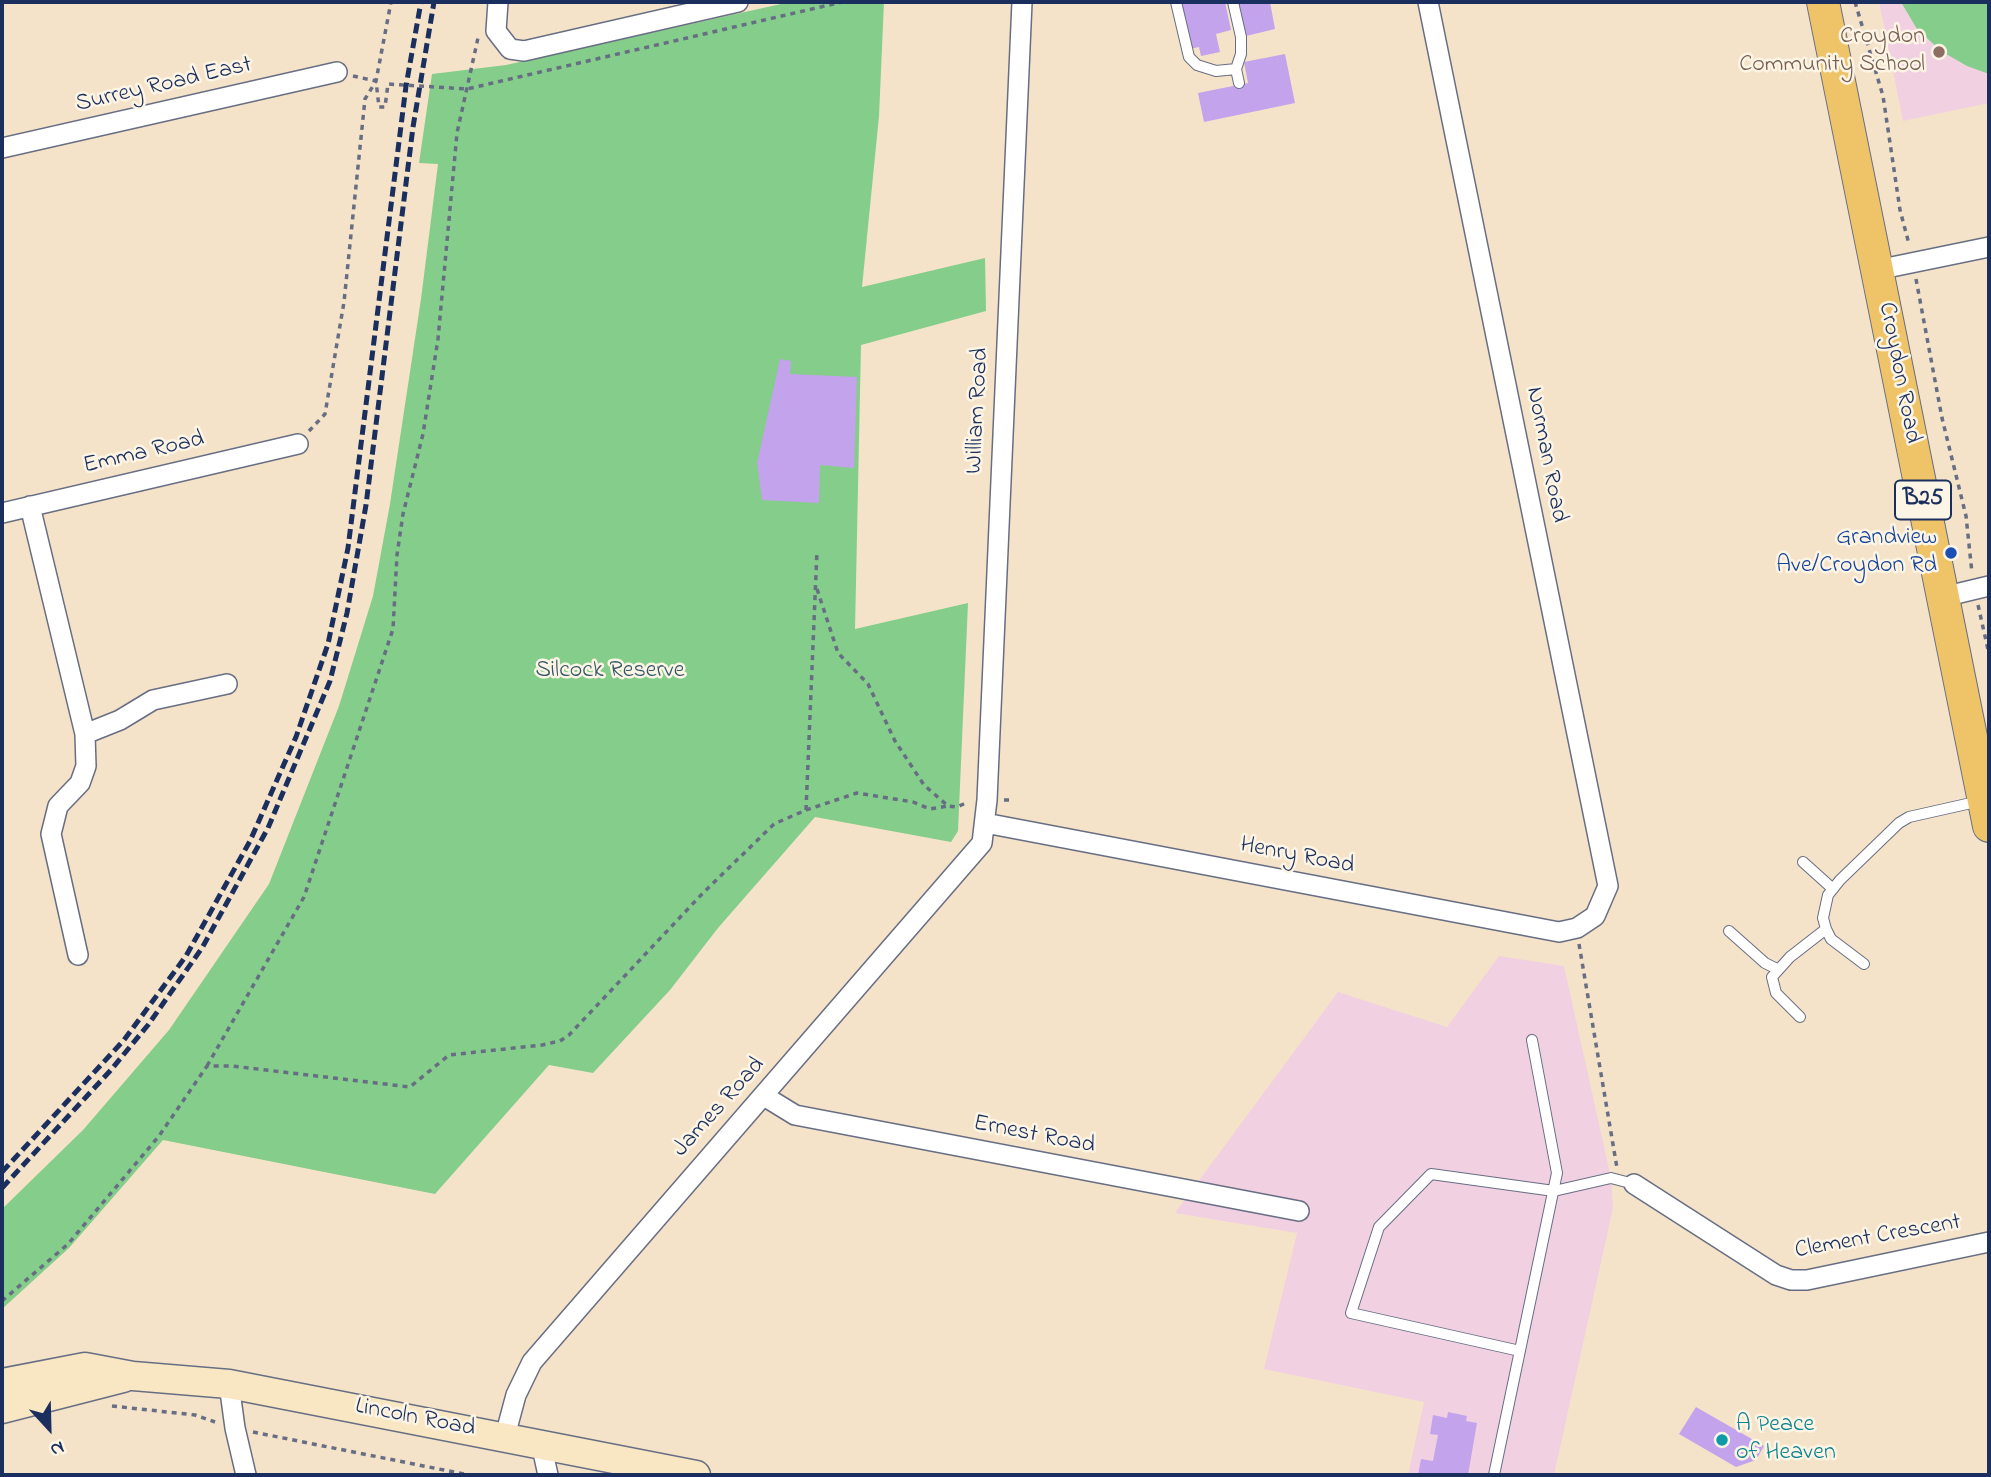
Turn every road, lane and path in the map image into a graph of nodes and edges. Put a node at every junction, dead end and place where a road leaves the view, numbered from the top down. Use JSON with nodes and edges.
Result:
{"nodes":[{"id":1,"x":391,"y":2,"type":"edge"},
{"id":2,"x":498,"y":2,"type":"edge"},
{"id":3,"x":738,"y":2,"type":"edge"},
{"id":4,"x":842,"y":2,"type":"edge"},
{"id":5,"x":1022,"y":2,"type":"edge"},
{"id":6,"x":1176,"y":2,"type":"edge"},
{"id":7,"x":1233,"y":2,"type":"edge"},
{"id":8,"x":1428,"y":2,"type":"edge"},
{"id":9,"x":1823,"y":2,"type":"edge"},
{"id":10,"x":1856,"y":2,"type":"edge"},
{"id":11,"x":495,"y":22,"type":"junction"},
{"id":12,"x":1236,"y":69,"type":"junction"},
{"id":13,"x":337,"y":72,"type":"joint"},
{"id":14,"x":376,"y":82,"type":"junction"},
{"id":15,"x":1239,"y":83,"type":"dead end"},
{"id":16,"x":467,"y":89,"type":"junction"},
{"id":17,"x":2,"y":148,"type":"edge"},
{"id":18,"x":1989,"y":247,"type":"edge"},
{"id":19,"x":1913,"y":263,"type":"junction"},
{"id":20,"x":1877,"y":270,"type":"junction"},
{"id":21,"x":298,"y":444,"type":"joint"},
{"id":22,"x":30,"y":506,"type":"junction"},
{"id":23,"x":2,"y":513,"type":"edge"},
{"id":24,"x":817,"y":551,"type":"dead end"},
{"id":25,"x":816,"y":587,"type":"junction"},
{"id":26,"x":1982,"y":588,"type":"edge"},
{"id":27,"x":1943,"y":597,"type":"junction"},
{"id":28,"x":1989,"y":654,"type":"edge"},
{"id":29,"x":227,"y":684,"type":"dead end"},
{"id":30,"x":85,"y":734,"type":"junction"},
{"id":31,"x":988,"y":800,"type":"junction"},
{"id":32,"x":1012,"y":800,"type":"dead end"},
{"id":33,"x":948,"y":806,"type":"junction"},
{"id":34,"x":806,"y":810,"type":"junction"},
{"id":35,"x":1987,"y":813,"type":"edge"},
{"id":36,"x":985,"y":823,"type":"junction"},
{"id":37,"x":1803,"y":862,"type":"dead end"},
{"id":38,"x":1833,"y":889,"type":"junction"},
{"id":39,"x":1577,"y":928,"type":"junction"},
{"id":40,"x":1826,"y":929,"type":"junction"},
{"id":41,"x":1730,"y":931,"type":"dead end"},
{"id":42,"x":78,"y":955,"type":"dead end"},
{"id":43,"x":1864,"y":964,"type":"dead end"},
{"id":44,"x":1777,"y":969,"type":"junction"},
{"id":45,"x":1800,"y":1017,"type":"dead end"},
{"id":46,"x":1532,"y":1040,"type":"dead end"},
{"id":47,"x":207,"y":1066,"type":"junction"},
{"id":48,"x":764,"y":1096,"type":"junction"},
{"id":49,"x":1634,"y":1184,"type":"junction"},
{"id":50,"x":1554,"y":1191,"type":"junction"},
{"id":51,"x":1299,"y":1211,"type":"dead end"},
{"id":52,"x":1989,"y":1242,"type":"edge"},
{"id":53,"x":2,"y":1301,"type":"edge"},
{"id":54,"x":1520,"y":1351,"type":"junction"},
{"id":55,"x":133,"y":1376,"type":"junction"},
{"id":56,"x":2,"y":1383,"type":"edge"},
{"id":57,"x":229,"y":1384,"type":"junction"},
{"id":58,"x":2,"y":1409,"type":"edge"},
{"id":59,"x":505,"y":1436,"type":"junction"},
{"id":60,"x":541,"y":1443,"type":"junction"},
{"id":61,"x":246,"y":1475,"type":"edge"},
{"id":62,"x":548,"y":1475,"type":"edge"},
{"id":63,"x":696,"y":1475,"type":"edge"},
{"id":64,"x":1494,"y":1475,"type":"edge"}],
"edges":[{"from":1,"to":14,"type":"path"},
{"from":2,"to":11,"type":"street"},
{"from":3,"to":11,"type":"street"},
{"from":4,"to":16,"type":"path"},
{"from":5,"to":31,"type":"street","name":"William Road"},
{"from":6,"to":12,"type":"lane"},
{"from":7,"to":12,"type":"lane"},
{"from":8,"to":39,"type":"street","name":"Norman Road"},
{"from":9,"to":20,"type":"main road","name":"Croydon Road","number":"B25"},
{"from":10,"to":19,"type":"path"},
{"from":11,"to":16,"type":"path"},
{"from":12,"to":15,"type":"lane"},
{"from":13,"to":14,"type":"path"},
{"from":13,"to":17,"type":"street","name":"Surrey Road East"},
{"from":14,"to":16,"type":"path"},
{"from":14,"to":21,"type":"path"},
{"from":16,"to":47,"type":"path"},
{"from":18,"to":19,"type":"street"},
{"from":19,"to":20,"type":"street"},
{"from":19,"to":26,"type":"path"},
{"from":20,"to":27,"type":"main road","name":"Croydon Road","number":"B25"},
{"from":21,"to":22,"type":"street","name":"Emma Road"},
{"from":22,"to":23,"type":"street","name":"Emma Road"},
{"from":22,"to":30,"type":"street"},
{"from":24,"to":25,"type":"path"},
{"from":25,"to":33,"type":"path"},
{"from":25,"to":34,"type":"path"},
{"from":26,"to":27,"type":"street"},
{"from":26,"to":28,"type":"path"},
{"from":27,"to":35,"type":"main road","name":"Croydon Road","number":"B25"},
{"from":29,"to":30,"type":"street"},
{"from":30,"to":42,"type":"street"},
{"from":31,"to":32,"type":"path"},
{"from":31,"to":33,"type":"path"},
{"from":31,"to":36,"type":"street","name":"William Road"},
{"from":33,"to":34,"type":"path"},
{"from":34,"to":47,"type":"path"},
{"from":35,"to":38,"type":"lane"},
{"from":36,"to":39,"type":"street","name":"Henry Road"},
{"from":36,"to":48,"type":"street","name":"James Road"},
{"from":37,"to":38,"type":"lane"},
{"from":38,"to":40,"type":"lane"},
{"from":39,"to":49,"type":"path"},
{"from":40,"to":43,"type":"lane"},
{"from":40,"to":44,"type":"lane"},
{"from":41,"to":44,"type":"lane"},
{"from":44,"to":45,"type":"lane"},
{"from":46,"to":50,"type":"lane"},
{"from":47,"to":53,"type":"path"},
{"from":48,"to":51,"type":"street","name":"Ernest Road"},
{"from":48,"to":59,"type":"street","name":"James Road"},
{"from":49,"to":50,"type":"lane"},
{"from":49,"to":52,"type":"street","name":"Clement Crescent"},
{"from":50,"to":54,"type":"lane"},
{"from":50,"to":54,"type":"lane"},
{"from":54,"to":64,"type":"lane"},
{"from":55,"to":56,"type":"main road","name":"Lincoln Road"},
{"from":55,"to":57,"type":"main road","name":"Lincoln Road"},
{"from":55,"to":58,"type":"main road","name":"Lincoln Road"},
{"from":57,"to":59,"type":"main road","name":"Lincoln Road"},
{"from":57,"to":61,"type":"street"},
{"from":59,"to":60,"type":"main road","name":"Lincoln Road"},
{"from":60,"to":62,"type":"street"},
{"from":60,"to":63,"type":"main road","name":"Lincoln Road"}]}
